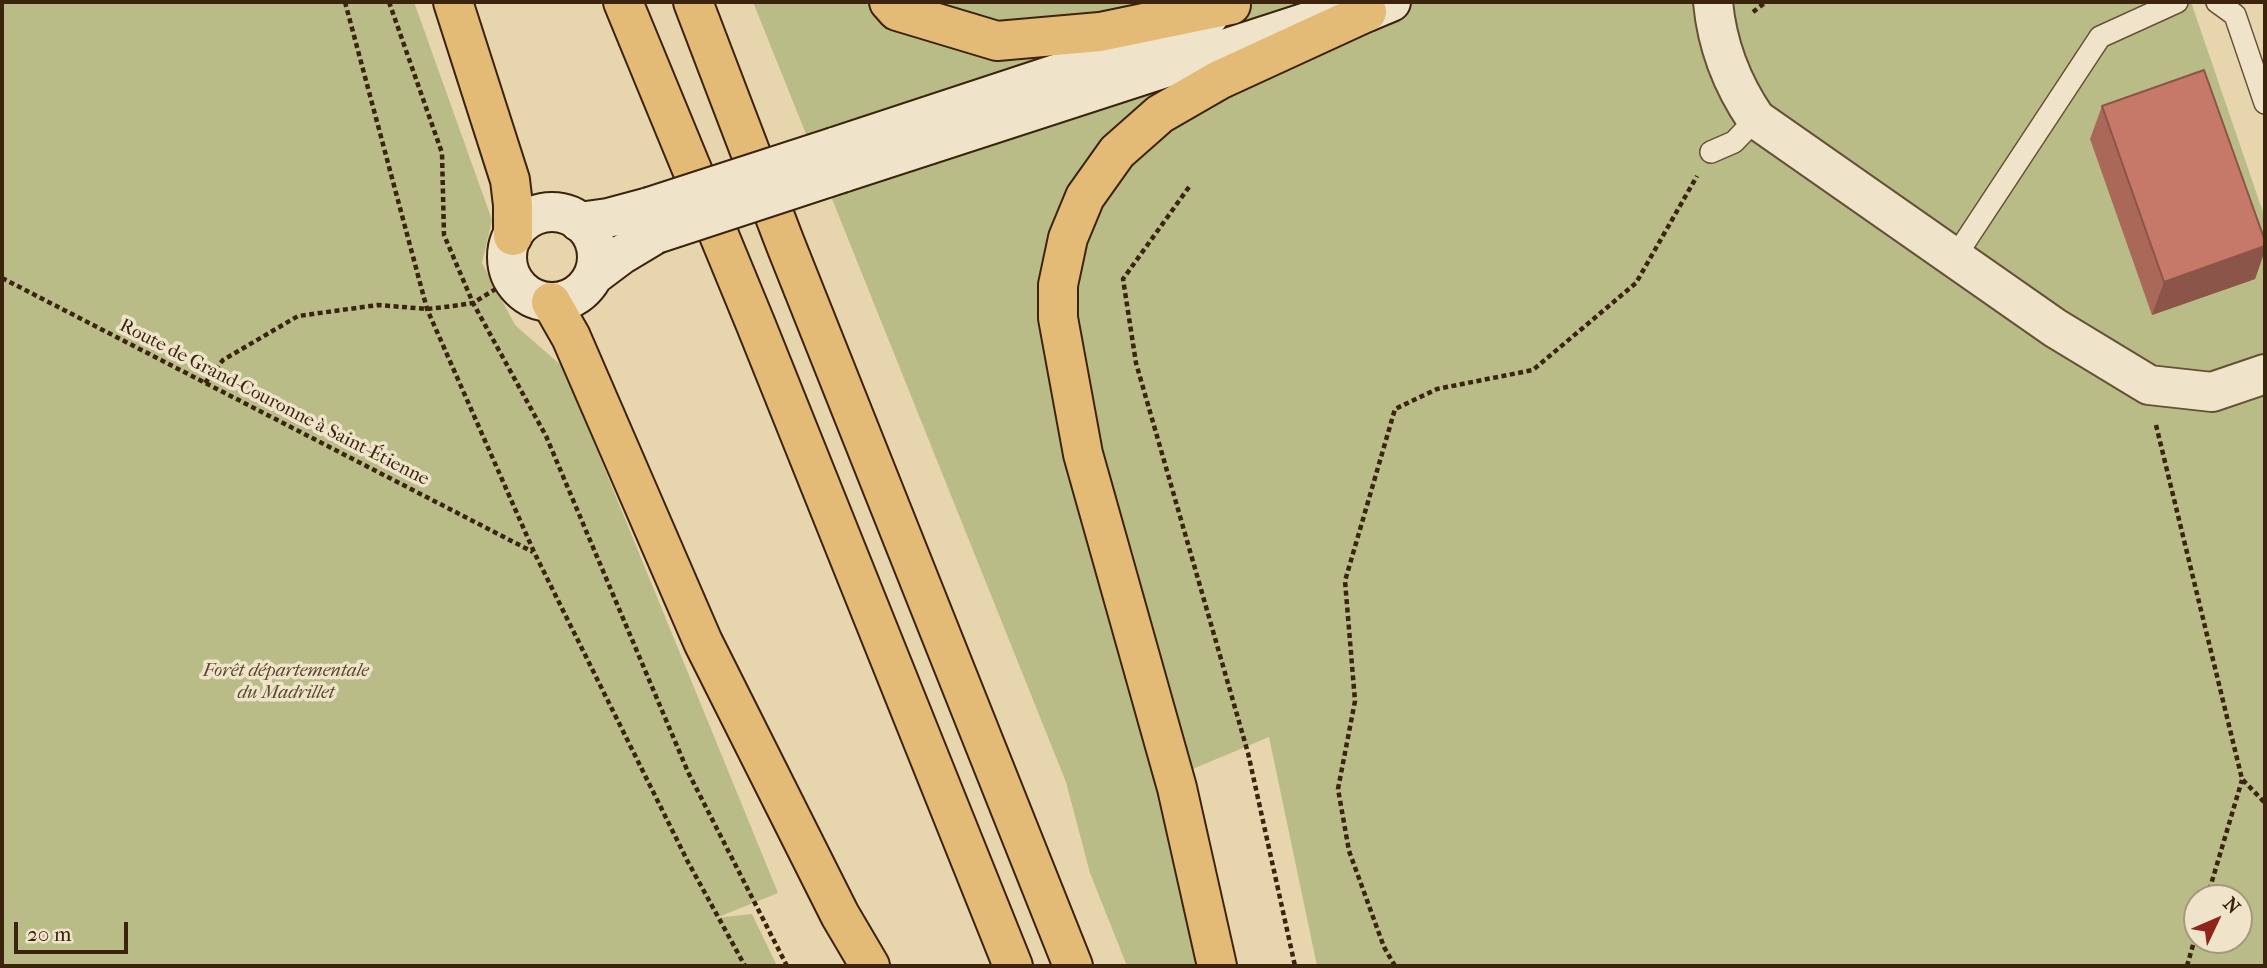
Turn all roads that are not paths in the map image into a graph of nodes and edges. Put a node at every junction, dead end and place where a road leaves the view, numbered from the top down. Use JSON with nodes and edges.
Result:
{"nodes":[{"id":1,"x":453,"y":2,"type":"edge"},
{"id":2,"x":623,"y":2,"type":"edge"},
{"id":3,"x":693,"y":2,"type":"edge"},
{"id":4,"x":889,"y":2,"type":"edge"},
{"id":5,"x":1690,"y":2,"type":"edge"},
{"id":6,"x":2176,"y":2,"type":"edge"},
{"id":7,"x":2217,"y":2,"type":"edge"},
{"id":8,"x":1236,"y":3,"type":"edge"},
{"id":9,"x":1379,"y":7,"type":"edge"},
{"id":10,"x":1715,"y":17,"type":"edge"},
{"id":11,"x":2265,"y":103,"type":"edge"},
{"id":12,"x":1756,"y":120,"type":"junction"},
{"id":13,"x":1710,"y":152,"type":"road end"},
{"id":14,"x":838,"y":160,"type":"junction"},
{"id":15,"x":652,"y":221,"type":"junction"},
{"id":16,"x":579,"y":222,"type":"junction"},
{"id":17,"x":513,"y":236,"type":"junction"},
{"id":18,"x":1955,"y":257,"type":"junction"},
{"id":19,"x":593,"y":276,"type":"junction"},
{"id":20,"x":551,"y":302,"type":"junction"},
{"id":21,"x":2265,"y":374,"type":"edge"},
{"id":22,"x":870,"y":966,"type":"edge"},
{"id":23,"x":1013,"y":966,"type":"edge"},
{"id":24,"x":1073,"y":966,"type":"edge"},
{"id":25,"x":1217,"y":966,"type":"edge"}],
"edges":[{"from":1,"to":17,"type":"highway"},
{"from":2,"to":23,"type":"highway"},
{"from":3,"to":24,"type":"highway"},
{"from":4,"to":8,"type":"highway"},
{"from":5,"to":10,"type":"street"},
{"from":6,"to":18,"type":"lane"},
{"from":7,"to":11,"type":"lane"},
{"from":8,"to":14,"type":"street"},
{"from":9,"to":14,"type":"street"},
{"from":9,"to":25,"type":"highway"},
{"from":10,"to":12,"type":"street"},
{"from":12,"to":13,"type":"lane"},
{"from":12,"to":18,"type":"street"},
{"from":14,"to":15,"type":"street","bridge":true},
{"from":15,"to":16,"type":"street"},
{"from":15,"to":19,"type":"street"},
{"from":16,"to":17,"type":"street"},
{"from":16,"to":19,"type":"street"},
{"from":17,"to":20,"type":"street"},
{"from":18,"to":21,"type":"street"},
{"from":19,"to":20,"type":"street"},
{"from":20,"to":22,"type":"highway"}]}
